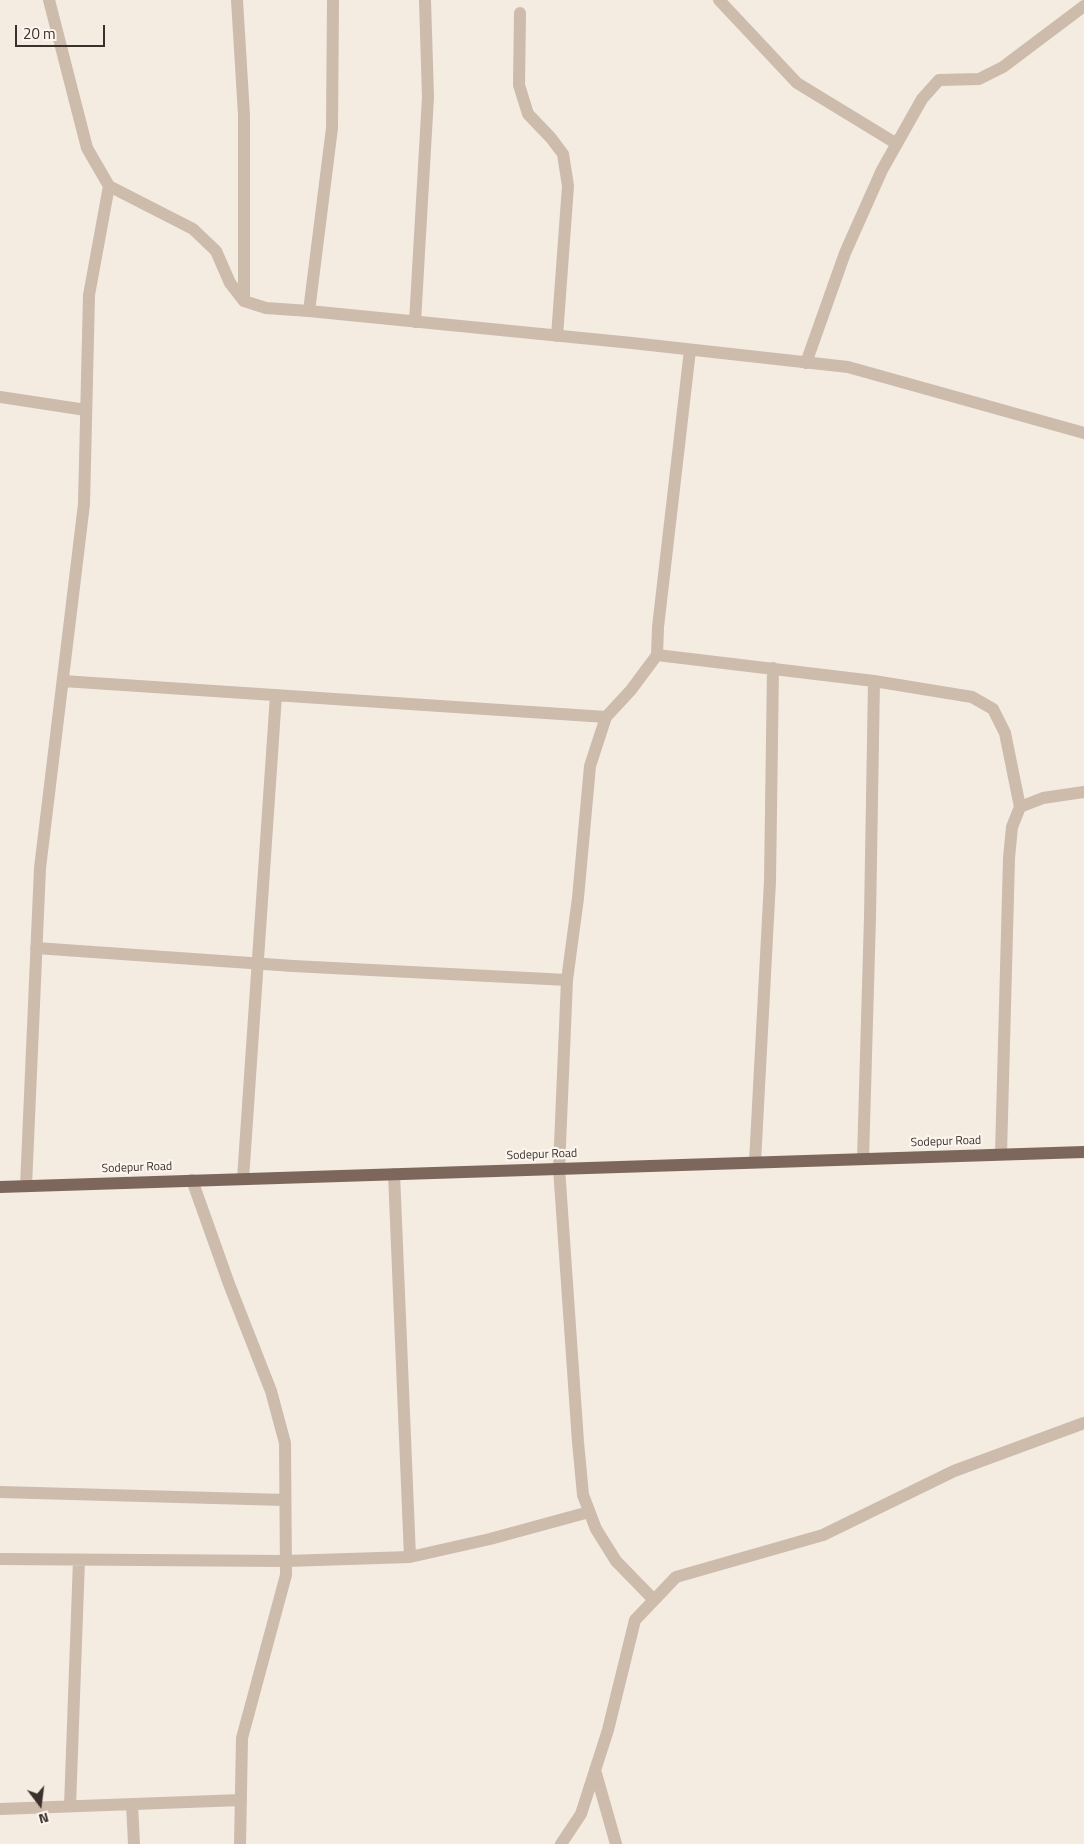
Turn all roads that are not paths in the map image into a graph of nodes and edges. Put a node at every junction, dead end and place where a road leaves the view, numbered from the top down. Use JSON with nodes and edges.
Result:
{"nodes":[{"id":1,"x":49,"y":0,"type":"edge"},
{"id":2,"x":237,"y":0,"type":"edge"},
{"id":3,"x":333,"y":0,"type":"edge"},
{"id":4,"x":425,"y":0,"type":"edge"},
{"id":5,"x":719,"y":0,"type":"edge"},
{"id":6,"x":1084,"y":6,"type":"edge"},
{"id":7,"x":520,"y":13,"type":"dead end"},
{"id":8,"x":897,"y":144,"type":"junction"},
{"id":9,"x":109,"y":186,"type":"junction"},
{"id":10,"x":244,"y":301,"type":"junction"},
{"id":11,"x":309,"y":311,"type":"junction"},
{"id":12,"x":414,"y":322,"type":"junction"},
{"id":13,"x":557,"y":336,"type":"junction"},
{"id":14,"x":690,"y":350,"type":"junction"},
{"id":15,"x":806,"y":362,"type":"junction"},
{"id":16,"x":0,"y":397,"type":"edge"},
{"id":17,"x":86,"y":410,"type":"junction"},
{"id":18,"x":1084,"y":434,"type":"edge"},
{"id":19,"x":657,"y":655,"type":"junction"},
{"id":20,"x":773,"y":668,"type":"junction"},
{"id":21,"x":63,"y":681,"type":"junction"},
{"id":22,"x":874,"y":681,"type":"junction"},
{"id":23,"x":276,"y":695,"type":"junction"},
{"id":24,"x":606,"y":717,"type":"junction"},
{"id":25,"x":1084,"y":792,"type":"edge"},
{"id":26,"x":1020,"y":807,"type":"junction"},
{"id":27,"x":36,"y":948,"type":"junction"},
{"id":28,"x":257,"y":963,"type":"junction"},
{"id":29,"x":567,"y":980,"type":"junction"},
{"id":30,"x":1084,"y":1152,"type":"edge"},
{"id":31,"x":1000,"y":1154,"type":"junction"},
{"id":32,"x":863,"y":1159,"type":"junction"},
{"id":33,"x":755,"y":1162,"type":"junction"},
{"id":34,"x":559,"y":1168,"type":"junction"},
{"id":35,"x":394,"y":1174,"type":"junction"},
{"id":36,"x":242,"y":1179,"type":"junction"},
{"id":37,"x":192,"y":1180,"type":"junction"},
{"id":38,"x":26,"y":1186,"type":"junction"},
{"id":39,"x":0,"y":1187,"type":"edge"},
{"id":40,"x":1084,"y":1423,"type":"edge"},
{"id":41,"x":0,"y":1492,"type":"edge"},
{"id":42,"x":285,"y":1500,"type":"junction"},
{"id":43,"x":589,"y":1512,"type":"junction"},
{"id":44,"x":410,"y":1557,"type":"junction"},
{"id":45,"x":0,"y":1559,"type":"edge"},
{"id":46,"x":79,"y":1560,"type":"junction"},
{"id":47,"x":286,"y":1561,"type":"junction"},
{"id":48,"x":654,"y":1600,"type":"junction"},
{"id":49,"x":595,"y":1770,"type":"junction"},
{"id":50,"x":241,"y":1800,"type":"junction"},
{"id":51,"x":132,"y":1804,"type":"junction"},
{"id":52,"x":70,"y":1806,"type":"junction"},
{"id":53,"x":0,"y":1809,"type":"edge"},
{"id":54,"x":134,"y":1844,"type":"edge"},
{"id":55,"x":240,"y":1844,"type":"edge"},
{"id":56,"x":560,"y":1844,"type":"edge"},
{"id":57,"x":616,"y":1844,"type":"edge"}],
"edges":[{"from":1,"to":9,"type":"street"},
{"from":2,"to":10,"type":"street"},
{"from":3,"to":11,"type":"street"},
{"from":4,"to":12,"type":"street"},
{"from":5,"to":8,"type":"street"},
{"from":6,"to":8,"type":"street"},
{"from":7,"to":13,"type":"street"},
{"from":8,"to":15,"type":"street"},
{"from":9,"to":10,"type":"street"},
{"from":9,"to":17,"type":"street"},
{"from":10,"to":11,"type":"street"},
{"from":11,"to":12,"type":"street"},
{"from":12,"to":13,"type":"street"},
{"from":13,"to":14,"type":"street"},
{"from":14,"to":15,"type":"street"},
{"from":14,"to":19,"type":"street"},
{"from":15,"to":18,"type":"street"},
{"from":16,"to":17,"type":"street"},
{"from":17,"to":21,"type":"street"},
{"from":19,"to":20,"type":"street"},
{"from":19,"to":24,"type":"street"},
{"from":20,"to":22,"type":"street"},
{"from":20,"to":33,"type":"street"},
{"from":21,"to":23,"type":"street"},
{"from":21,"to":27,"type":"street"},
{"from":22,"to":26,"type":"street"},
{"from":22,"to":32,"type":"street"},
{"from":23,"to":24,"type":"street"},
{"from":23,"to":28,"type":"street"},
{"from":24,"to":29,"type":"street"},
{"from":25,"to":26,"type":"street"},
{"from":26,"to":31,"type":"street"},
{"from":27,"to":28,"type":"street"},
{"from":27,"to":38,"type":"street"},
{"from":28,"to":29,"type":"street"},
{"from":28,"to":36,"type":"street"},
{"from":29,"to":34,"type":"street"},
{"from":30,"to":31,"type":"main road","name":"Sodepur Road"},
{"from":31,"to":32,"type":"main road","name":"Sodepur Road"},
{"from":32,"to":33,"type":"main road","name":"Sodepur Road"},
{"from":33,"to":34,"type":"main road","name":"Sodepur Road"},
{"from":34,"to":35,"type":"main road","name":"Sodepur Road"},
{"from":34,"to":43,"type":"street"},
{"from":35,"to":36,"type":"main road","name":"Sodepur Road"},
{"from":35,"to":44,"type":"street"},
{"from":36,"to":37,"type":"main road","name":"Sodepur Road"},
{"from":37,"to":38,"type":"main road","name":"Sodepur Road"},
{"from":37,"to":42,"type":"street"},
{"from":38,"to":39,"type":"main road","name":"Sodepur Road"},
{"from":40,"to":48,"type":"street"},
{"from":41,"to":42,"type":"street"},
{"from":42,"to":47,"type":"street"},
{"from":43,"to":44,"type":"street"},
{"from":43,"to":48,"type":"street"},
{"from":44,"to":47,"type":"street"},
{"from":45,"to":46,"type":"street"},
{"from":46,"to":47,"type":"street"},
{"from":46,"to":52,"type":"street"},
{"from":47,"to":50,"type":"street"},
{"from":48,"to":49,"type":"street"},
{"from":49,"to":56,"type":"street"},
{"from":49,"to":57,"type":"street"},
{"from":50,"to":51,"type":"street"},
{"from":50,"to":55,"type":"street"},
{"from":51,"to":52,"type":"street"},
{"from":51,"to":54,"type":"street"},
{"from":52,"to":53,"type":"street"}]}
